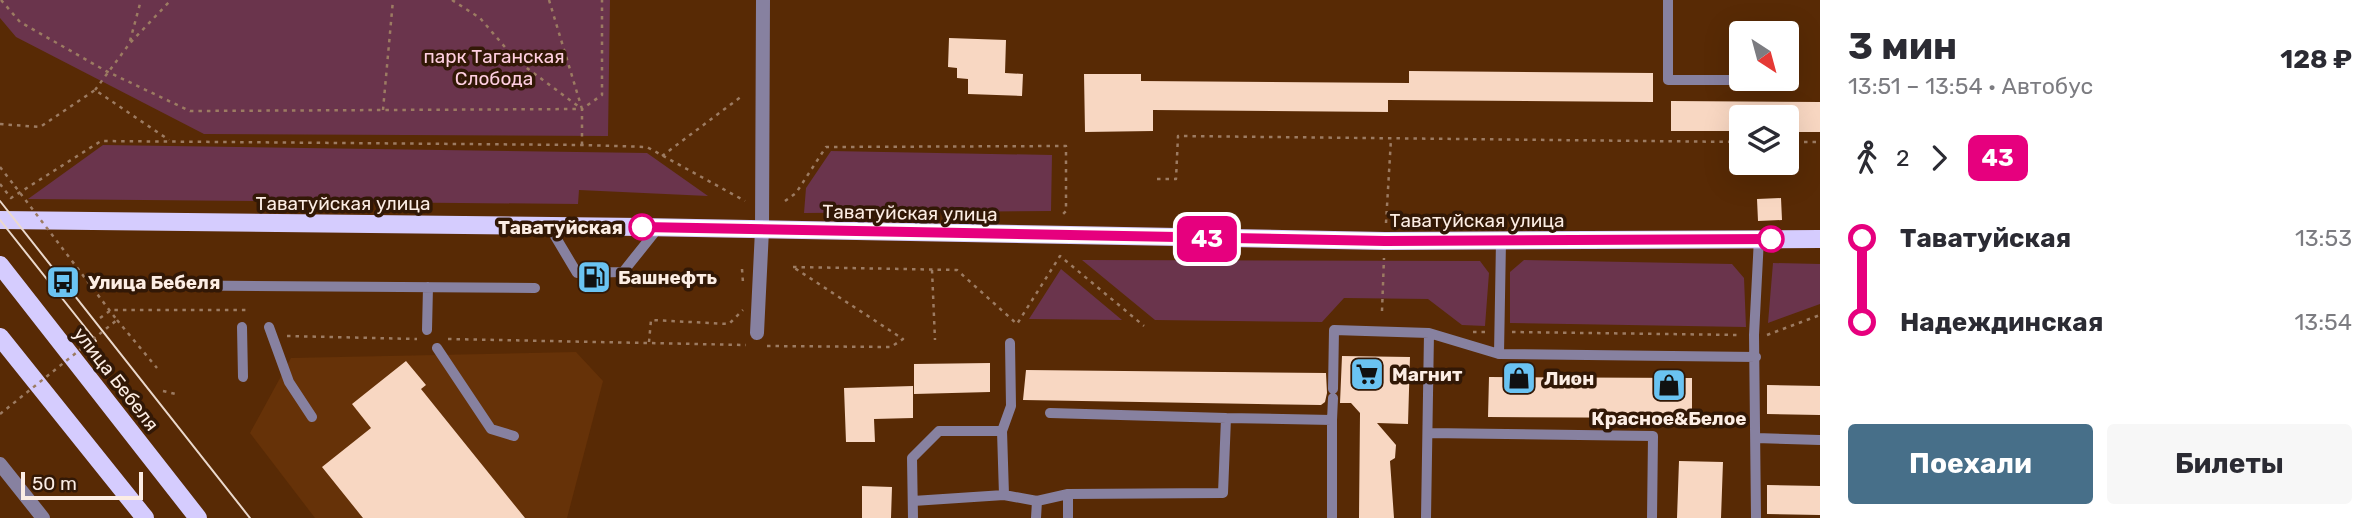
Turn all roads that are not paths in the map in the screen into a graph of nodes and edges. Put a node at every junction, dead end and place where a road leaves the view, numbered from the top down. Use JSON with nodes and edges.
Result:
{"nodes":[{"id":1,"x":763,"y":0,"type":"edge"},
{"id":2,"x":1668,"y":0,"type":"edge"},
{"id":3,"x":1729,"y":80,"type":"edge"},
{"id":4,"x":0,"y":220,"type":"edge"},
{"id":5,"x":549,"y":226,"type":"junction"},
{"id":6,"x":659,"y":227,"type":"junction"},
{"id":7,"x":762,"y":230,"type":"junction"},
{"id":8,"x":1759,"y":239,"type":"junction"},
{"id":9,"x":1820,"y":239,"type":"edge"},
{"id":10,"x":1501,"y":241,"type":"junction"},
{"id":11,"x":0,"y":265,"type":"edge"},
{"id":12,"x":133,"y":285,"type":"dead end"},
{"id":13,"x":428,"y":287,"type":"junction"},
{"id":14,"x":535,"y":288,"type":"dead end"},
{"id":15,"x":242,"y":327,"type":"dead end"},
{"id":16,"x":270,"y":331,"type":"road end"},
{"id":17,"x":757,"y":333,"type":"dead end"},
{"id":18,"x":1429,"y":333,"type":"junction"},
{"id":19,"x":426,"y":334,"type":"road end"},
{"id":20,"x":0,"y":337,"type":"edge"},
{"id":21,"x":1010,"y":343,"type":"dead end"},
{"id":22,"x":437,"y":344,"type":"road end"},
{"id":23,"x":1499,"y":355,"type":"junction"},
{"id":24,"x":1755,"y":356,"type":"junction"},
{"id":25,"x":243,"y":377,"type":"dead end"},
{"id":26,"x":1050,"y":413,"type":"dead end"},
{"id":27,"x":312,"y":417,"type":"dead end"},
{"id":28,"x":1226,"y":418,"type":"junction"},
{"id":29,"x":1332,"y":420,"type":"junction"},
{"id":30,"x":1002,"y":431,"type":"junction"},
{"id":31,"x":1428,"y":433,"type":"junction"},
{"id":32,"x":514,"y":436,"type":"dead end"},
{"id":33,"x":1756,"y":438,"type":"junction"},
{"id":34,"x":1820,"y":440,"type":"edge"},
{"id":35,"x":0,"y":464,"type":"edge"},
{"id":36,"x":1068,"y":494,"type":"junction"},
{"id":37,"x":1003,"y":495,"type":"junction"},
{"id":38,"x":1037,"y":500,"type":"junction"},
{"id":39,"x":913,"y":501,"type":"junction"},
{"id":40,"x":38,"y":516,"type":"edge"},
{"id":41,"x":145,"y":518,"type":"edge"},
{"id":42,"x":198,"y":518,"type":"edge"},
{"id":43,"x":913,"y":518,"type":"edge"},
{"id":44,"x":1036,"y":518,"type":"edge"},
{"id":45,"x":1068,"y":518,"type":"edge"},
{"id":46,"x":1332,"y":518,"type":"edge"},
{"id":47,"x":1426,"y":518,"type":"edge"},
{"id":48,"x":1652,"y":518,"type":"edge"},
{"id":49,"x":1756,"y":518,"type":"edge"}],
"edges":[{"from":1,"to":7,"type":"street"},
{"from":2,"to":3,"type":"lane"},
{"from":4,"to":5,"type":"main road","name":"Таватуйская улица"},
{"from":5,"to":6,"type":"main road","name":"Таватуйская улица"},
{"from":5,"to":6,"type":"lane"},
{"from":6,"to":7,"type":"main road","name":"Таватуйская улица"},
{"from":7,"to":10,"type":"main road","name":"Таватуйская улица"},
{"from":7,"to":17,"type":"street"},
{"from":8,"to":9,"type":"main road","name":"Таватуйская улица"},
{"from":8,"to":10,"type":"main road","name":"Таватуйская улица"},
{"from":8,"to":24,"type":"lane"},
{"from":10,"to":23,"type":"lane"},
{"from":11,"to":42,"type":"main road","name":"улица Бебеля"},
{"from":12,"to":13,"type":"lane"},
{"from":13,"to":14,"type":"lane"},
{"from":13,"to":19,"type":"lane"},
{"from":15,"to":25,"type":"lane"},
{"from":16,"to":27,"type":"lane"},
{"from":18,"to":23,"type":"lane"},
{"from":18,"to":29,"type":"lane"},
{"from":18,"to":31,"type":"lane"},
{"from":20,"to":41,"type":"main road"},
{"from":21,"to":30,"type":"lane"},
{"from":22,"to":32,"type":"lane"},
{"from":23,"to":24,"type":"lane"},
{"from":24,"to":33,"type":"lane"},
{"from":26,"to":28,"type":"lane"},
{"from":28,"to":29,"type":"lane"},
{"from":28,"to":36,"type":"lane"},
{"from":29,"to":46,"type":"lane"},
{"from":30,"to":37,"type":"lane"},
{"from":30,"to":39,"type":"lane"},
{"from":31,"to":47,"type":"lane"},
{"from":31,"to":48,"type":"lane"},
{"from":33,"to":34,"type":"lane"},
{"from":33,"to":49,"type":"lane"},
{"from":35,"to":40,"type":"street"},
{"from":36,"to":38,"type":"lane"},
{"from":36,"to":45,"type":"lane"},
{"from":37,"to":38,"type":"lane"},
{"from":37,"to":39,"type":"lane"},
{"from":38,"to":44,"type":"lane"},
{"from":39,"to":43,"type":"lane"}]}
